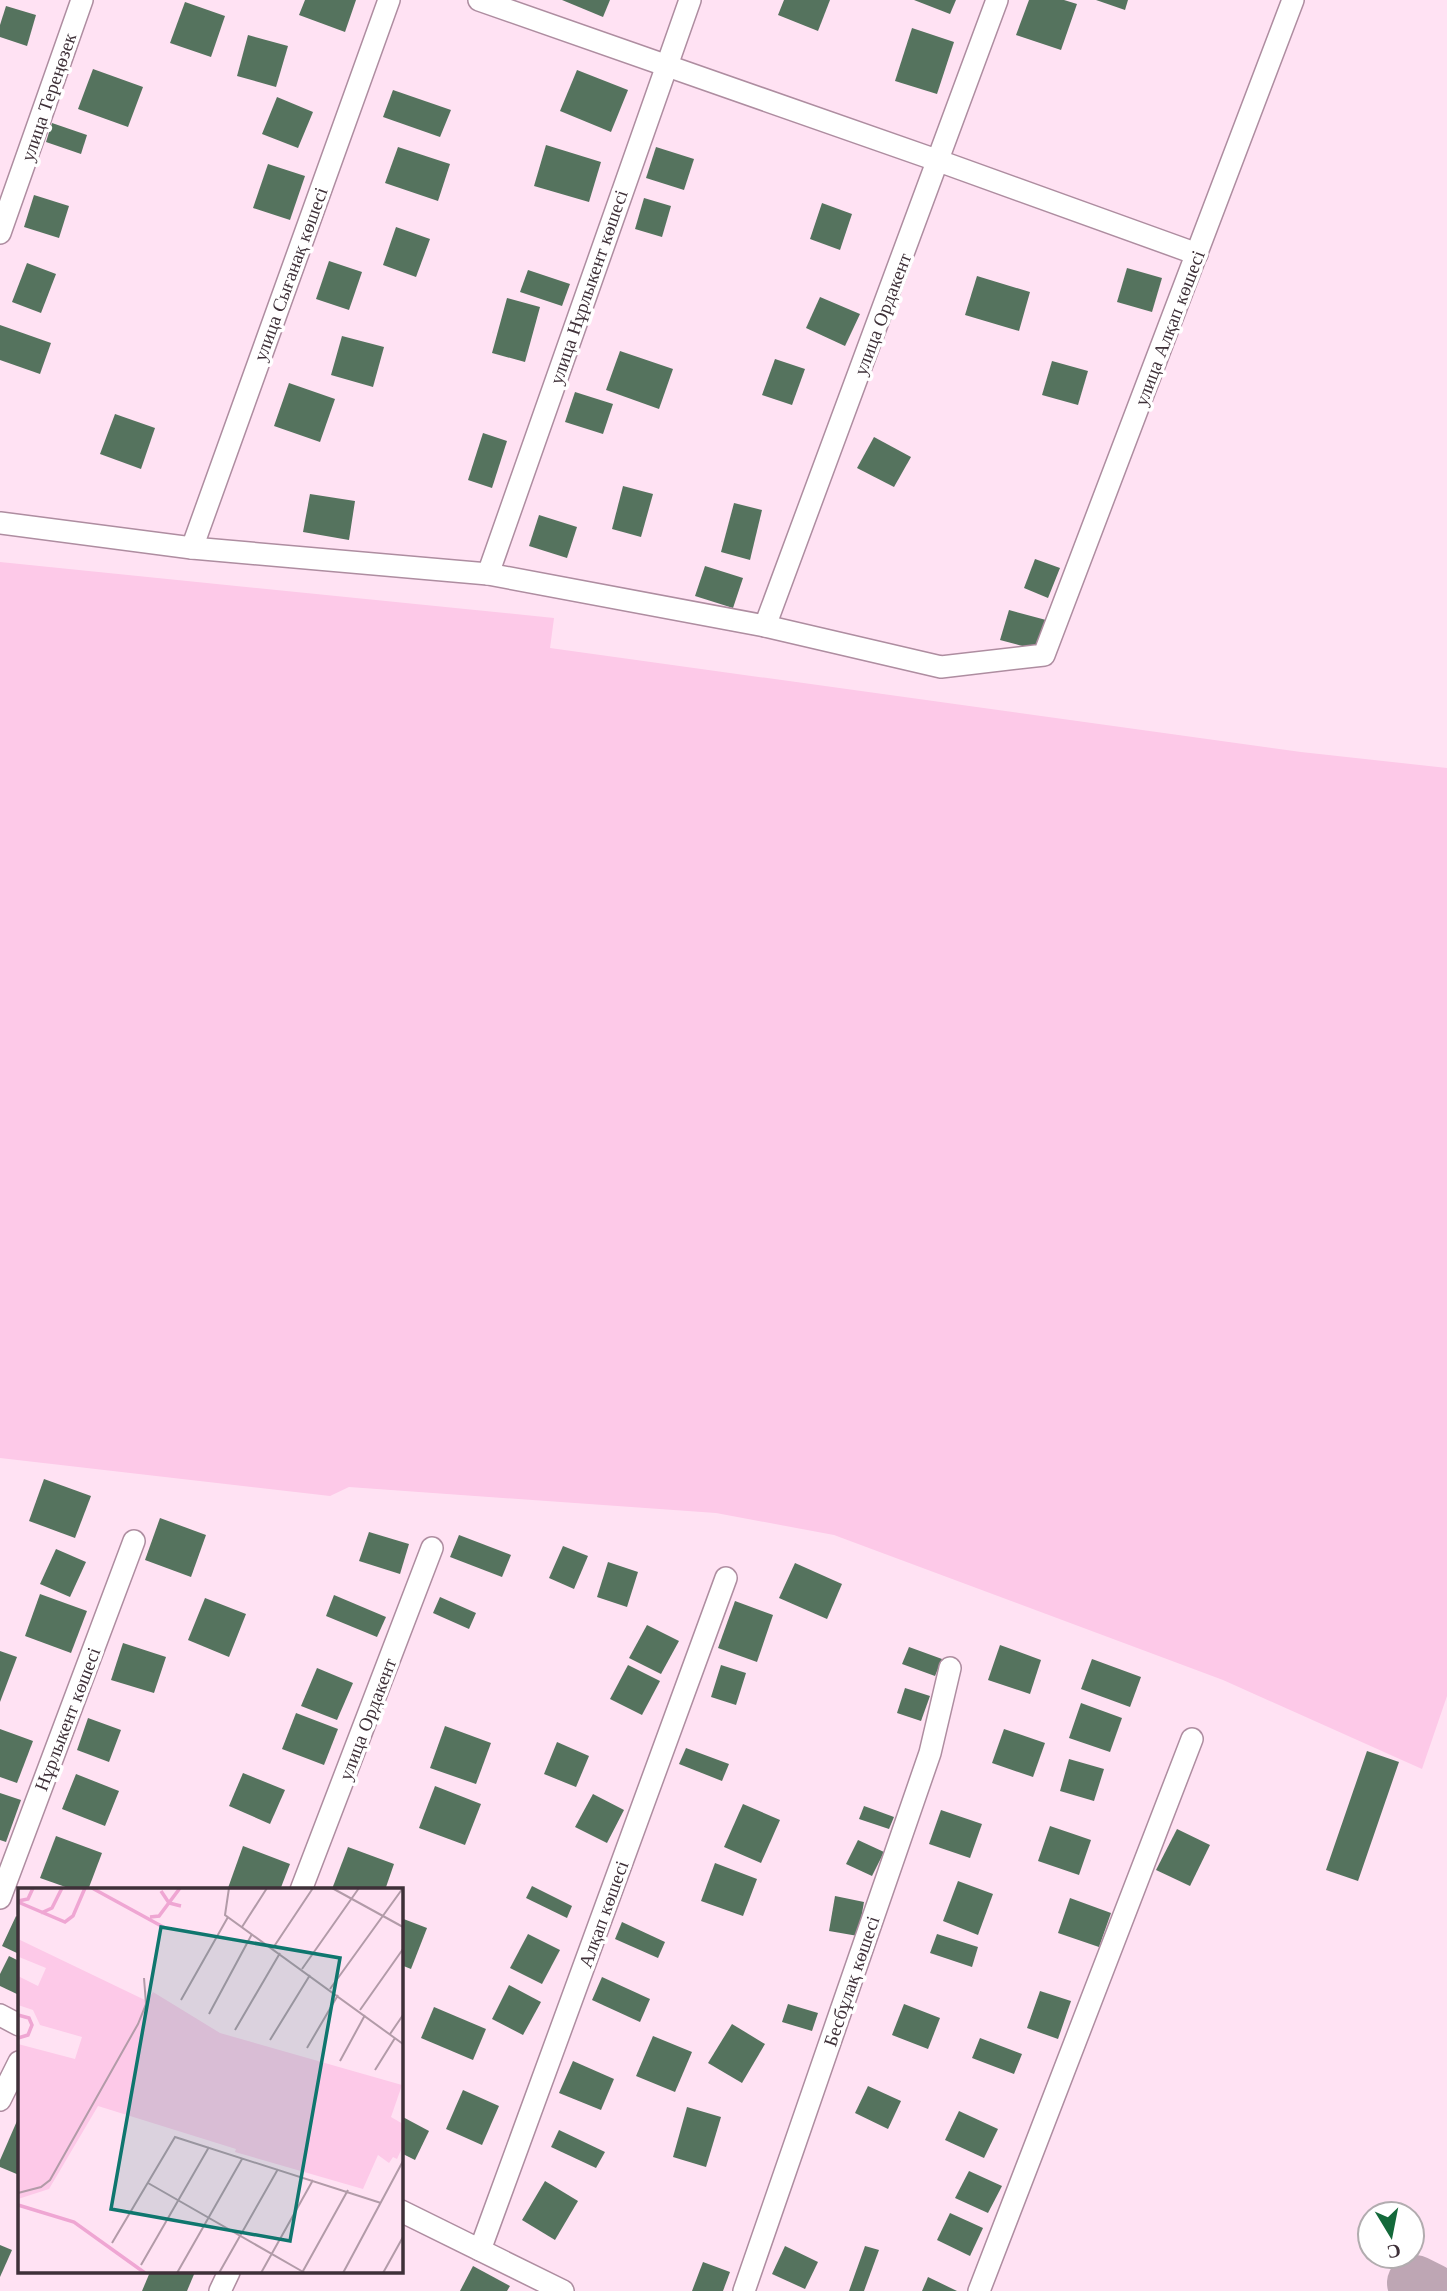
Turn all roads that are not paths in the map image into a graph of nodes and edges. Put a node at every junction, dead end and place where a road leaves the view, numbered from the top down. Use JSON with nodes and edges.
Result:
{"nodes":[{"id":1,"x":82,"y":0,"type":"edge"},
{"id":2,"x":389,"y":0,"type":"edge"},
{"id":3,"x":479,"y":0,"type":"edge"},
{"id":4,"x":690,"y":0,"type":"edge"},
{"id":5,"x":997,"y":0,"type":"edge"},
{"id":6,"x":1293,"y":0,"type":"edge"},
{"id":7,"x":665,"y":66,"type":"junction"},
{"id":8,"x":939,"y":161,"type":"junction"},
{"id":9,"x":0,"y":233,"type":"edge"},
{"id":10,"x":1197,"y":254,"type":"junction"},
{"id":11,"x":0,"y":523,"type":"edge"},
{"id":12,"x":192,"y":548,"type":"junction"},
{"id":13,"x":488,"y":574,"type":"junction"},
{"id":14,"x":765,"y":626,"type":"junction"},
{"id":15,"x":134,"y":1541,"type":"dead end"},
{"id":16,"x":432,"y":1548,"type":"dead end"},
{"id":17,"x":726,"y":1578,"type":"dead end"},
{"id":18,"x":950,"y":1668,"type":"dead end"},
{"id":19,"x":1192,"y":1738,"type":"dead end"},
{"id":20,"x":302,"y":1888,"type":"edge"},
{"id":21,"x":0,"y":1898,"type":"edge"},
{"id":22,"x":0,"y":2015,"type":"edge"},
{"id":23,"x":18,"y":2024,"type":"edge"},
{"id":24,"x":18,"y":2064,"type":"edge"},
{"id":25,"x":0,"y":2100,"type":"edge"},
{"id":26,"x":402,"y":2211,"type":"edge"},
{"id":27,"x":480,"y":2250,"type":"junction"},
{"id":28,"x":228,"y":2274,"type":"edge"},
{"id":29,"x":531,"y":2284,"type":"edge"},
{"id":30,"x":220,"y":2291,"type":"edge"},
{"id":31,"x":563,"y":2291,"type":"edge"},
{"id":32,"x":744,"y":2291,"type":"edge"},
{"id":33,"x":979,"y":2291,"type":"edge"}],
"edges":[{"from":1,"to":9,"type":"street","name":"улица Тереңөзек"},
{"from":2,"to":12,"type":"street","name":"улица Сығанақ көшесі"},
{"from":3,"to":7,"type":"street"},
{"from":4,"to":7,"type":"street","name":"улица Нұрлыкент көшесі"},
{"from":5,"to":8,"type":"street","name":"улица Ордакент"},
{"from":6,"to":10,"type":"street","name":"улица Алқап көшесі"},
{"from":7,"to":8,"type":"street"},
{"from":7,"to":13,"type":"street","name":"улица Нұрлыкент көшесі"},
{"from":8,"to":10,"type":"street"},
{"from":8,"to":14,"type":"street","name":"улица Ордакент"},
{"from":10,"to":14,"type":"street","name":"улица Алқап көшесі"},
{"from":11,"to":12,"type":"street"},
{"from":12,"to":13,"type":"street"},
{"from":13,"to":14,"type":"street"},
{"from":15,"to":21,"type":"street","name":"Нұрлыкент көшесі"},
{"from":16,"to":20,"type":"street","name":"улица Ордакент"},
{"from":17,"to":27,"type":"street","name":"Алқап көшесі"},
{"from":18,"to":32,"type":"street","name":"Бесбұлақ көшесі"},
{"from":19,"to":33,"type":"street"},
{"from":22,"to":23,"type":"street"},
{"from":24,"to":25,"type":"street"},
{"from":26,"to":27,"type":"street"},
{"from":27,"to":29,"type":"street"},
{"from":28,"to":30,"type":"street"},
{"from":29,"to":31,"type":"street"}]}
